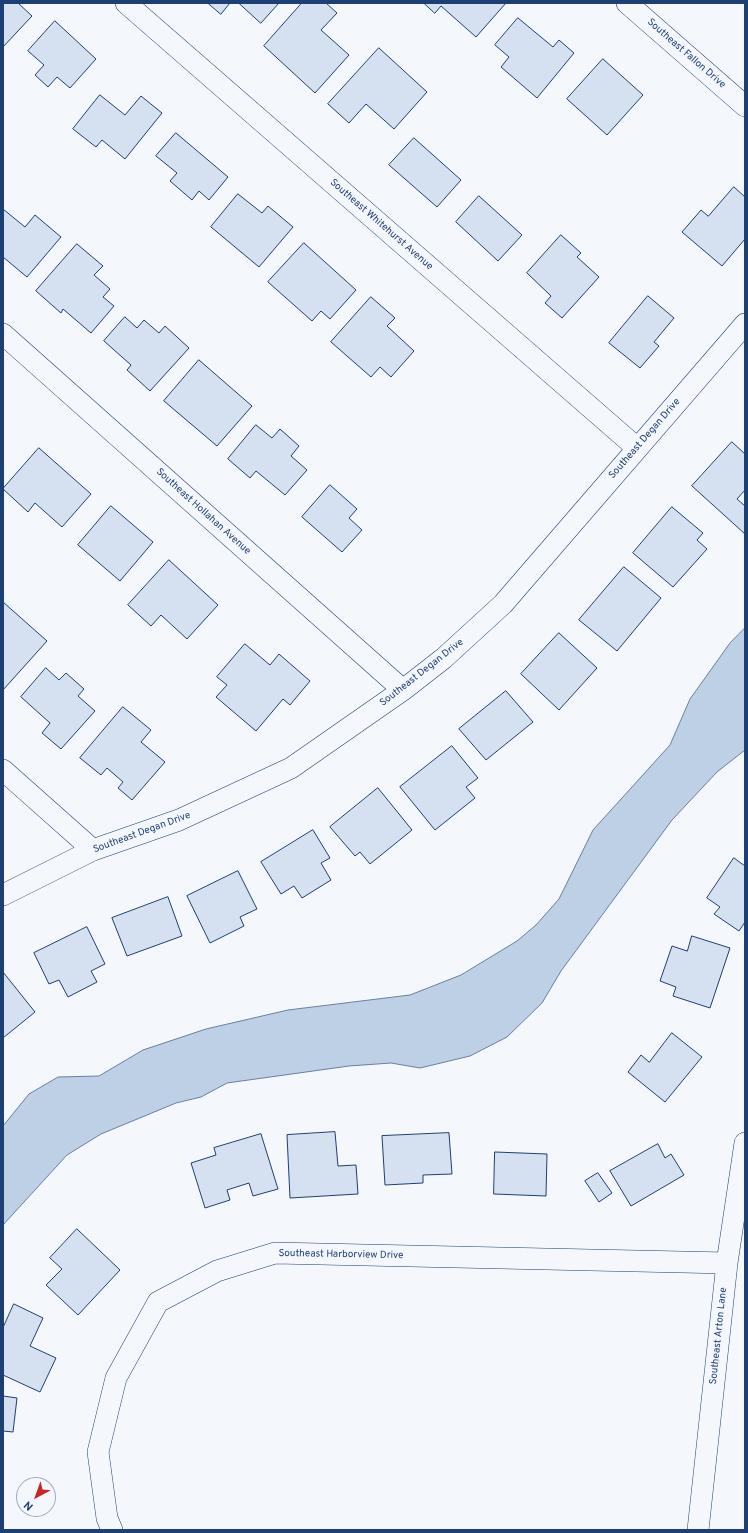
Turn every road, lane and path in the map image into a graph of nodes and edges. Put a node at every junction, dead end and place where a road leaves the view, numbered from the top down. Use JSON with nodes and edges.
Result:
{"nodes":[{"id":1,"x":126,"y":3,"type":"edge"},
{"id":2,"x":627,"y":3,"type":"edge"},
{"id":3,"x":745,"y":106,"type":"edge"},
{"id":4,"x":745,"y":324,"type":"edge"},
{"id":5,"x":3,"y":334,"type":"edge"},
{"id":6,"x":637,"y":448,"type":"junction"},
{"id":7,"x":403,"y":690,"type":"junction"},
{"id":8,"x":3,"y":770,"type":"edge"},
{"id":9,"x":93,"y":850,"type":"junction"},
{"id":10,"x":3,"y":895,"type":"edge"},
{"id":11,"x":745,"y":1143,"type":"edge"},
{"id":12,"x":728,"y":1263,"type":"junction"},
{"id":13,"x":112,"y":1530,"type":"edge"},
{"id":14,"x":698,"y":1530,"type":"edge"}],
"edges":[{"from":1,"to":6,"type":"street","name":"Southeast Whitehurst Avenue"},
{"from":2,"to":3,"type":"street","name":"Southeast Fallon Drive"},
{"from":4,"to":6,"type":"street","name":"Southeast Degan Drive"},
{"from":5,"to":7,"type":"street","name":"Southeast Hollahan Avenue"},
{"from":6,"to":7,"type":"street","name":"Southeast Degan Drive"},
{"from":7,"to":9,"type":"street","name":"Southeast Degan Drive"},
{"from":8,"to":9,"type":"street"},
{"from":9,"to":10,"type":"street","name":"Southeast Degan Drive"},
{"from":11,"to":12,"type":"street","name":"Southeast Arton Lane"},
{"from":12,"to":13,"type":"street","name":"Southeast Harborview Drive"},
{"from":12,"to":14,"type":"street","name":"Southeast Arton Lane"}]}
